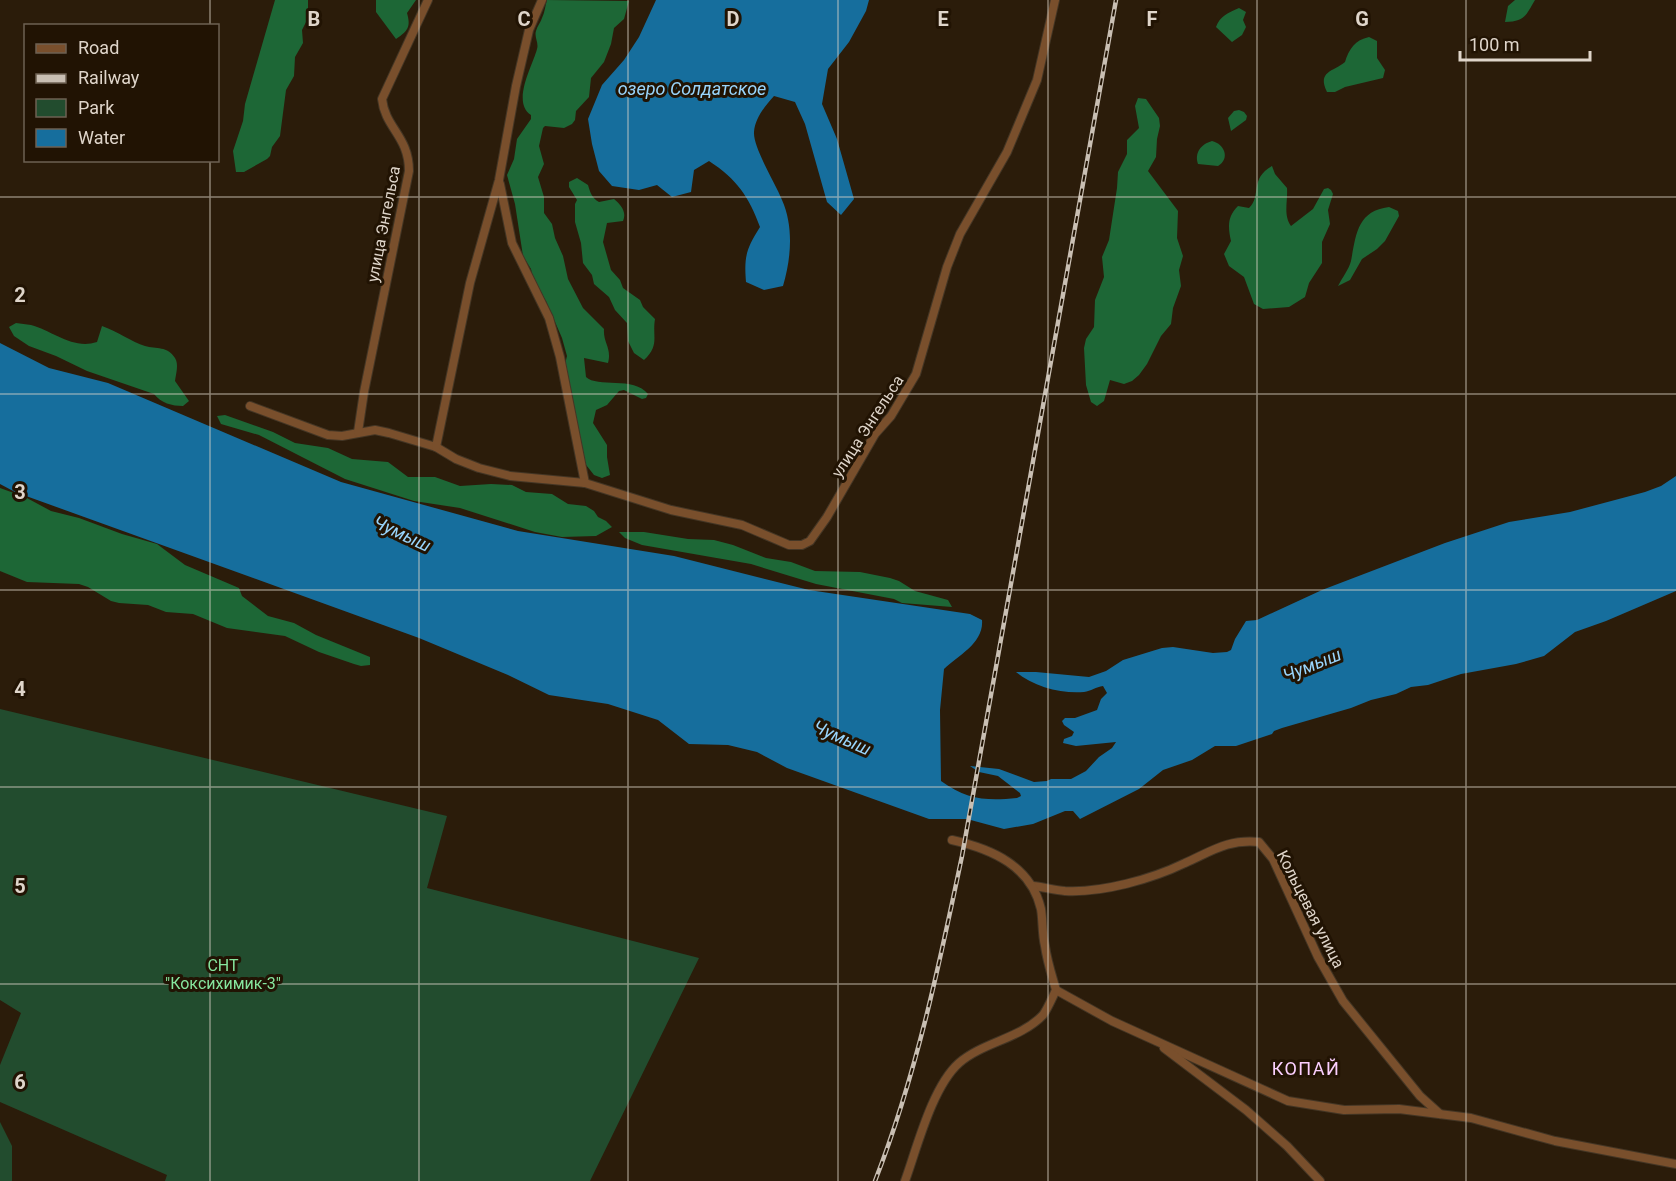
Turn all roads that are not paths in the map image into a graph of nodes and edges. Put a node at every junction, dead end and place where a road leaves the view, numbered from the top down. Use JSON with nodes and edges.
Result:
{"nodes":[{"id":1,"x":428,"y":0,"type":"edge"},
{"id":2,"x":542,"y":0,"type":"edge"},
{"id":3,"x":1055,"y":0,"type":"edge"},
{"id":4,"x":499,"y":180,"type":"junction"},
{"id":5,"x":250,"y":406,"type":"dead end"},
{"id":6,"x":358,"y":432,"type":"junction"},
{"id":7,"x":436,"y":447,"type":"junction"},
{"id":8,"x":585,"y":483,"type":"junction"},
{"id":9,"x":952,"y":840,"type":"dead end"},
{"id":10,"x":1033,"y":886,"type":"junction"},
{"id":11,"x":1056,"y":990,"type":"junction"},
{"id":12,"x":1151,"y":1038,"type":"junction"},
{"id":13,"x":1441,"y":1115,"type":"junction"},
{"id":14,"x":1676,"y":1164,"type":"edge"},
{"id":15,"x":905,"y":1181,"type":"edge"},
{"id":16,"x":1320,"y":1181,"type":"edge"}],
"edges":[{"from":1,"to":6,"type":"street","name":"улица Энгельса"},
{"from":2,"to":4,"type":"street"},
{"from":3,"to":8,"type":"street","name":"улица Энгельса"},
{"from":4,"to":7,"type":"street"},
{"from":4,"to":8,"type":"street"},
{"from":5,"to":6,"type":"street","name":"улица Энгельса"},
{"from":6,"to":7,"type":"street","name":"улица Энгельса"},
{"from":7,"to":8,"type":"street","name":"улица Энгельса"},
{"from":9,"to":10,"type":"street"},
{"from":10,"to":11,"type":"street"},
{"from":10,"to":13,"type":"street","name":"Кольцевая улица"},
{"from":11,"to":12,"type":"street"},
{"from":11,"to":15,"type":"street"},
{"from":12,"to":13,"type":"street"},
{"from":12,"to":16,"type":"street"},
{"from":13,"to":14,"type":"street"}]}
